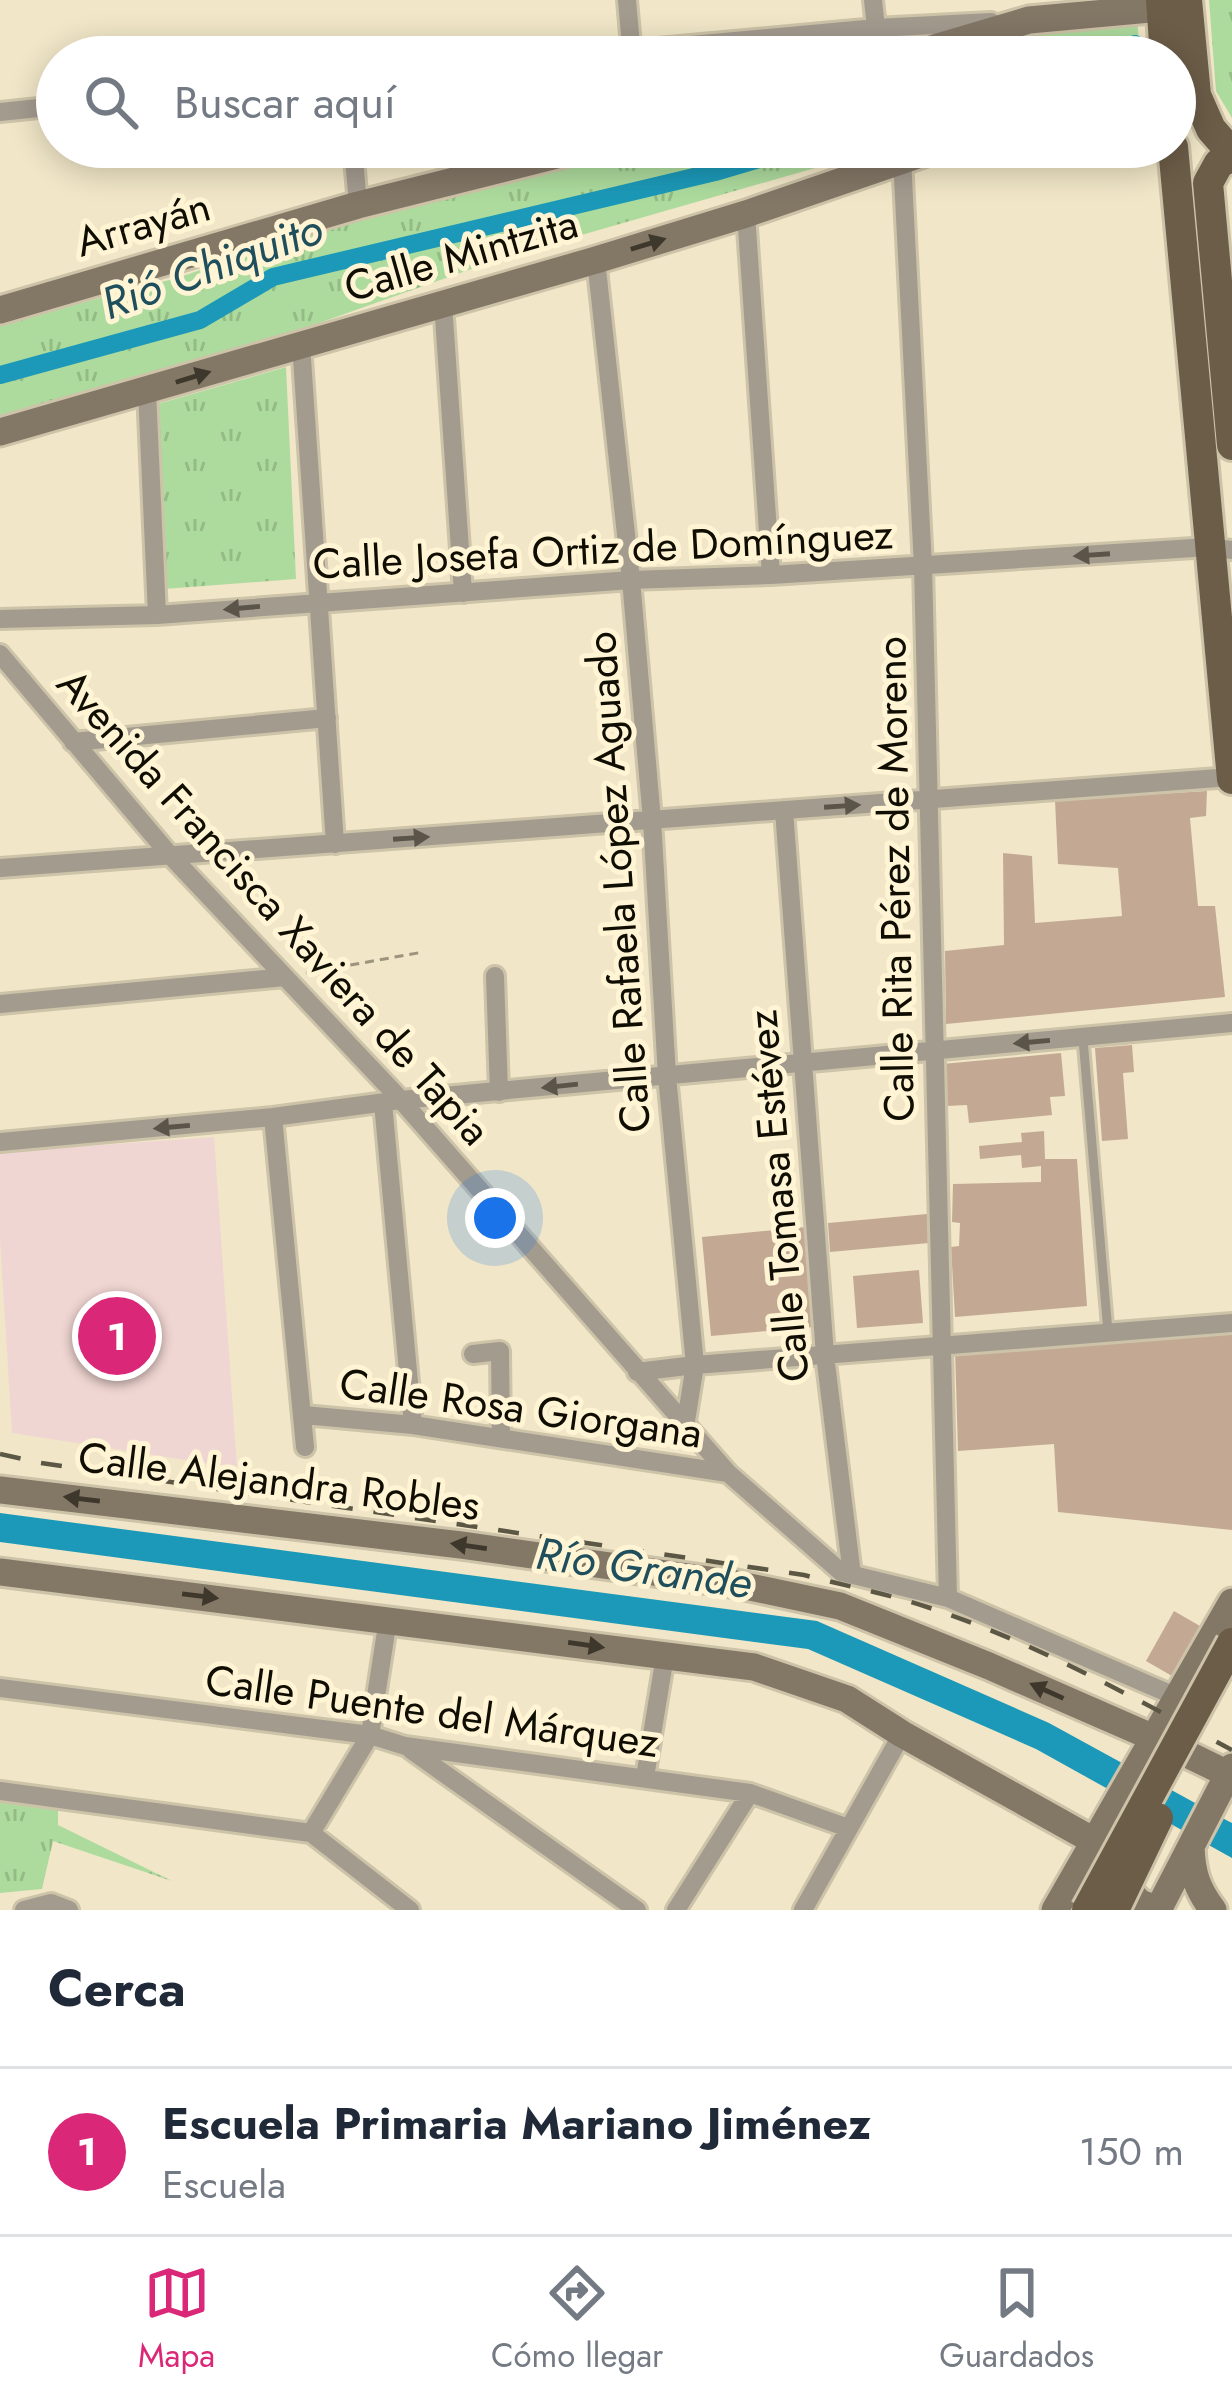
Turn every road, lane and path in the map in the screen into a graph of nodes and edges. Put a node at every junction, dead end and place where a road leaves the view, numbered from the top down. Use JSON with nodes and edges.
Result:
{"nodes":[{"id":1,"x":627,"y":0,"type":"edge"},
{"id":2,"x":873,"y":0,"type":"edge"},
{"id":3,"x":1169,"y":2,"type":"edge"},
{"id":4,"x":1029,"y":20,"type":"junction"},
{"id":5,"x":875,"y":28,"type":"junction"},
{"id":6,"x":630,"y":36,"type":"edge"},
{"id":7,"x":800,"y":36,"type":"edge"},
{"id":8,"x":975,"y":36,"type":"edge"},
{"id":9,"x":1167,"y":36,"type":"edge"},
{"id":10,"x":1179,"y":36,"type":"edge"},
{"id":11,"x":1196,"y":95,"type":"edge"},
{"id":12,"x":36,"y":108,"type":"edge"},
{"id":13,"x":0,"y":112,"type":"edge"},
{"id":14,"x":1232,"y":155,"type":"edge"},
{"id":15,"x":355,"y":168,"type":"edge"},
{"id":16,"x":505,"y":168,"type":"edge"},
{"id":17,"x":879,"y":168,"type":"edge"},
{"id":18,"x":902,"y":168,"type":"edge"},
{"id":19,"x":1176,"y":168,"type":"edge"},
{"id":20,"x":358,"y":205,"type":"junction"},
{"id":21,"x":746,"y":214,"type":"junction"},
{"id":22,"x":596,"y":260,"type":"junction"},
{"id":23,"x":443,"y":303,"type":"junction"},
{"id":24,"x":0,"y":310,"type":"edge"},
{"id":25,"x":301,"y":344,"type":"junction"},
{"id":26,"x":147,"y":391,"type":"junction"},
{"id":27,"x":0,"y":432,"type":"edge"},
{"id":28,"x":1232,"y":445,"type":"edge"},
{"id":29,"x":1221,"y":548,"type":"edge"},
{"id":30,"x":923,"y":566,"type":"junction"},
{"id":31,"x":771,"y":575,"type":"junction"},
{"id":32,"x":631,"y":580,"type":"junction"},
{"id":33,"x":463,"y":593,"type":"junction"},
{"id":34,"x":316,"y":602,"type":"junction"},
{"id":35,"x":158,"y":615,"type":"junction"},
{"id":36,"x":0,"y":620,"type":"edge"},
{"id":37,"x":0,"y":654,"type":"edge"},
{"id":38,"x":326,"y":718,"type":"junction"},
{"id":39,"x":73,"y":742,"type":"junction"},
{"id":40,"x":1232,"y":777,"type":"edge"},
{"id":41,"x":930,"y":800,"type":"junction"},
{"id":42,"x":784,"y":810,"type":"junction"},
{"id":43,"x":652,"y":820,"type":"junction"},
{"id":44,"x":335,"y":844,"type":"junction"},
{"id":45,"x":169,"y":854,"type":"junction"},
{"id":46,"x":0,"y":868,"type":"edge"},
{"id":47,"x":422,"y":952,"type":"dead end"},
{"id":48,"x":285,"y":976,"type":"junction"},
{"id":49,"x":495,"y":976,"type":"dead end"},
{"id":50,"x":0,"y":1004,"type":"edge"},
{"id":51,"x":1232,"y":1023,"type":"edge"},
{"id":52,"x":1083,"y":1037,"type":"junction"},
{"id":53,"x":935,"y":1051,"type":"junction"},
{"id":54,"x":803,"y":1064,"type":"junction"},
{"id":55,"x":667,"y":1076,"type":"junction"},
{"id":56,"x":499,"y":1092,"type":"junction"},
{"id":57,"x":392,"y":1102,"type":"junction"},
{"id":58,"x":273,"y":1118,"type":"junction"},
{"id":59,"x":0,"y":1142,"type":"edge"},
{"id":60,"x":1232,"y":1323,"type":"edge"},
{"id":61,"x":1108,"y":1332,"type":"junction"},
{"id":62,"x":942,"y":1345,"type":"junction"},
{"id":63,"x":473,"y":1354,"type":"dead end"},
{"id":64,"x":825,"y":1354,"type":"junction"},
{"id":65,"x":695,"y":1365,"type":"junction"},
{"id":66,"x":637,"y":1372,"type":"junction"},
{"id":67,"x":304,"y":1415,"type":"junction"},
{"id":68,"x":413,"y":1425,"type":"junction"},
{"id":69,"x":686,"y":1427,"type":"junction"},
{"id":70,"x":501,"y":1438,"type":"junction"},
{"id":71,"x":305,"y":1447,"type":"dead end"},
{"id":72,"x":728,"y":1473,"type":"junction"},
{"id":73,"x":0,"y":1490,"type":"edge"},
{"id":74,"x":0,"y":1572,"type":"edge"},
{"id":75,"x":847,"y":1574,"type":"junction"},
{"id":76,"x":948,"y":1598,"type":"junction"},
{"id":77,"x":1232,"y":1603,"type":"edge"},
{"id":78,"x":388,"y":1619,"type":"junction"},
{"id":79,"x":1232,"y":1642,"type":"edge"},
{"id":80,"x":665,"y":1656,"type":"junction"},
{"id":81,"x":1232,"y":1680,"type":"edge"},
{"id":82,"x":0,"y":1688,"type":"edge"},
{"id":83,"x":1178,"y":1697,"type":"junction"},
{"id":84,"x":902,"y":1733,"type":"junction"},
{"id":85,"x":370,"y":1735,"type":"junction"},
{"id":86,"x":405,"y":1746,"type":"junction"},
{"id":87,"x":1149,"y":1748,"type":"junction"},
{"id":88,"x":645,"y":1778,"type":"junction"},
{"id":89,"x":1226,"y":1779,"type":"edge"},
{"id":90,"x":0,"y":1792,"type":"edge"},
{"id":91,"x":750,"y":1793,"type":"junction"},
{"id":92,"x":848,"y":1828,"type":"junction"},
{"id":93,"x":311,"y":1832,"type":"junction"},
{"id":94,"x":1094,"y":1840,"type":"junction"},
{"id":95,"x":1191,"y":1847,"type":"junction"},
{"id":96,"x":24,"y":1910,"type":"edge"},
{"id":97,"x":69,"y":1910,"type":"edge"},
{"id":98,"x":410,"y":1910,"type":"edge"},
{"id":99,"x":637,"y":1910,"type":"edge"},
{"id":100,"x":676,"y":1910,"type":"edge"},
{"id":101,"x":803,"y":1910,"type":"edge"},
{"id":102,"x":1055,"y":1910,"type":"edge"},
{"id":103,"x":1087,"y":1910,"type":"edge"},
{"id":104,"x":1114,"y":1910,"type":"edge"},
{"id":105,"x":1158,"y":1910,"type":"edge"},
{"id":106,"x":1213,"y":1910,"type":"edge"}],
"edges":[{"from":1,"to":6,"type":"street"},
{"from":2,"to":5,"type":"street"},
{"from":3,"to":4,"type":"main road"},
{"from":3,"to":9,"type":"main road"},
{"from":3,"to":10,"type":"main road"},
{"from":4,"to":5,"type":"street"},
{"from":4,"to":8,"type":"main road"},
{"from":5,"to":7,"type":"street"},
{"from":11,"to":14,"type":"main road"},
{"from":12,"to":13,"type":"street"},
{"from":14,"to":28,"type":"main road"},
{"from":15,"to":20,"type":"street"},
{"from":16,"to":20,"type":"main road","name":"Arrayán"},
{"from":17,"to":21,"type":"main road","name":"Calle Mintzita"},
{"from":18,"to":30,"type":"street","name":"Calle Rita Pérez de Moreno"},
{"from":19,"to":29,"type":"main road"},
{"from":20,"to":24,"type":"main road","name":"Arrayán"},
{"from":22,"to":21,"type":"main road","name":"Calle Mintzita","one_way":true},
{"from":21,"to":31,"type":"street"},
{"from":22,"to":23,"type":"main road","name":"Calle Mintzita"},
{"from":22,"to":32,"type":"street","name":"Calle Rafaela López Aguado"},
{"from":23,"to":25,"type":"main road","name":"Calle Mintzita"},
{"from":23,"to":33,"type":"street"},
{"from":26,"to":25,"type":"main road","name":"Calle Mintzita","one_way":true},
{"from":25,"to":34,"type":"street"},
{"from":26,"to":27,"type":"main road","name":"Calle Mintzita"},
{"from":26,"to":35,"type":"street"},
{"from":29,"to":30,"type":"street","name":"Calle Josefa Ortiz de Domínguez","one_way":true},
{"from":29,"to":40,"type":"main road"},
{"from":30,"to":31,"type":"street","name":"Calle Josefa Ortiz de Domínguez"},
{"from":30,"to":41,"type":"street","name":"Calle Rita Pérez de Moreno"},
{"from":31,"to":32,"type":"street","name":"Calle Josefa Ortiz de Domínguez"},
{"from":32,"to":33,"type":"street","name":"Calle Josefa Ortiz de Domínguez"},
{"from":32,"to":43,"type":"street","name":"Calle Rafaela López Aguado"},
{"from":33,"to":34,"type":"street","name":"Calle Josefa Ortiz de Domínguez"},
{"from":34,"to":35,"type":"street","name":"Calle Josefa Ortiz de Domínguez","one_way":true},
{"from":34,"to":38,"type":"street"},
{"from":35,"to":36,"type":"street","name":"Calle Josefa Ortiz de Domínguez"},
{"from":37,"to":39,"type":"street","name":"Avenida Francisca Xaviera de Tapia"},
{"from":38,"to":39,"type":"street"},
{"from":38,"to":44,"type":"street"},
{"from":39,"to":45,"type":"street","name":"Avenida Francisca Xaviera de Tapia"},
{"from":40,"to":41,"type":"street"},
{"from":42,"to":41,"type":"street","one_way":true},
{"from":41,"to":53,"type":"street","name":"Calle Rita Pérez de Moreno"},
{"from":42,"to":43,"type":"street"},
{"from":42,"to":54,"type":"street","name":"Calle Tomasa Estévez"},
{"from":44,"to":43,"type":"street","one_way":true},
{"from":43,"to":55,"type":"street","name":"Calle Rafaela López Aguado"},
{"from":44,"to":45,"type":"street"},
{"from":45,"to":46,"type":"street"},
{"from":45,"to":48,"type":"street","name":"Avenida Francisca Xaviera de Tapia"},
{"from":47,"to":48,"type":"path"},
{"from":48,"to":50,"type":"street"},
{"from":48,"to":57,"type":"street","name":"Avenida Francisca Xaviera de Tapia"},
{"from":49,"to":56,"type":"street"},
{"from":51,"to":52,"type":"street"},
{"from":52,"to":53,"type":"street","one_way":true},
{"from":52,"to":61,"type":"lane"},
{"from":53,"to":54,"type":"street"},
{"from":53,"to":62,"type":"street","name":"Calle Rita Pérez de Moreno"},
{"from":54,"to":55,"type":"street"},
{"from":54,"to":64,"type":"street","name":"Calle Tomasa Estévez"},
{"from":55,"to":56,"type":"street","one_way":true},
{"from":55,"to":65,"type":"street","name":"Calle Rafaela López Aguado"},
{"from":56,"to":57,"type":"street"},
{"from":57,"to":58,"type":"street"},
{"from":57,"to":66,"type":"street","name":"Avenida Francisca Xaviera de Tapia"},
{"from":57,"to":68,"type":"street"},
{"from":58,"to":59,"type":"street","one_way":true},
{"from":58,"to":67,"type":"street"},
{"from":60,"to":61,"type":"street"},
{"from":61,"to":62,"type":"street"},
{"from":62,"to":64,"type":"street"},
{"from":62,"to":76,"type":"street","name":"Calle Rita Pérez de Moreno"},
{"from":63,"to":70,"type":"street"},
{"from":64,"to":65,"type":"street"},
{"from":64,"to":75,"type":"street","name":"Calle Tomasa Estévez"},
{"from":65,"to":66,"type":"street"},
{"from":65,"to":69,"type":"street","name":"Calle Rafaela López Aguado"},
{"from":66,"to":69,"type":"street","name":"Avenida Francisca Xaviera de Tapia"},
{"from":67,"to":68,"type":"street","name":"Calle Rosa Giorgana"},
{"from":67,"to":71,"type":"street"},
{"from":68,"to":70,"type":"street","name":"Calle Rosa Giorgana"},
{"from":69,"to":72,"type":"street","name":"Avenida Francisca Xaviera de Tapia"},
{"from":70,"to":72,"type":"street","name":"Calle Rosa Giorgana"},
{"from":72,"to":75,"type":"street","name":"Avenida Francisca Xaviera de Tapia"},
{"from":87,"to":73,"type":"main road","name":"Calle Alejandra Robles","one_way":true},
{"from":74,"to":78,"type":"main road","one_way":true},
{"from":75,"to":76,"type":"street"},
{"from":76,"to":83,"type":"street"},
{"from":77,"to":83,"type":"main road"},
{"from":78,"to":80,"type":"main road","one_way":true},
{"from":78,"to":85,"type":"street"},
{"from":79,"to":103,"type":"main road","bridge":true},
{"from":80,"to":84,"type":"main road"},
{"from":80,"to":88,"type":"street"},
{"from":81,"to":104,"type":"main road","bridge":true},
{"from":82,"to":85,"type":"street","name":"Calle Puente del Márquez"},
{"from":83,"to":87,"type":"main road"},
{"from":84,"to":92,"type":"street"},
{"from":84,"to":94,"type":"main road"},
{"from":85,"to":86,"type":"street","name":"Calle Puente del Márquez"},
{"from":85,"to":93,"type":"street"},
{"from":86,"to":88,"type":"street","name":"Calle Puente del Márquez"},
{"from":86,"to":99,"type":"street"},
{"from":87,"to":89,"type":"main road","name":"Calle Alejandra Robles"},
{"from":87,"to":94,"type":"main road"},
{"from":88,"to":91,"type":"street","name":"Calle Puente del Márquez"},
{"from":89,"to":95,"type":"main road"},
{"from":90,"to":93,"type":"street"},
{"from":91,"to":92,"type":"street","name":"Calle Puente del Márquez"},
{"from":91,"to":100,"type":"street"},
{"from":92,"to":101,"type":"street"},
{"from":93,"to":98,"type":"street"},
{"from":94,"to":102,"type":"main road"},
{"from":94,"to":105,"type":"main road"},
{"from":95,"to":105,"type":"main road"},
{"from":95,"to":106,"type":"main road"},
{"from":96,"to":97,"type":"street"}]}
